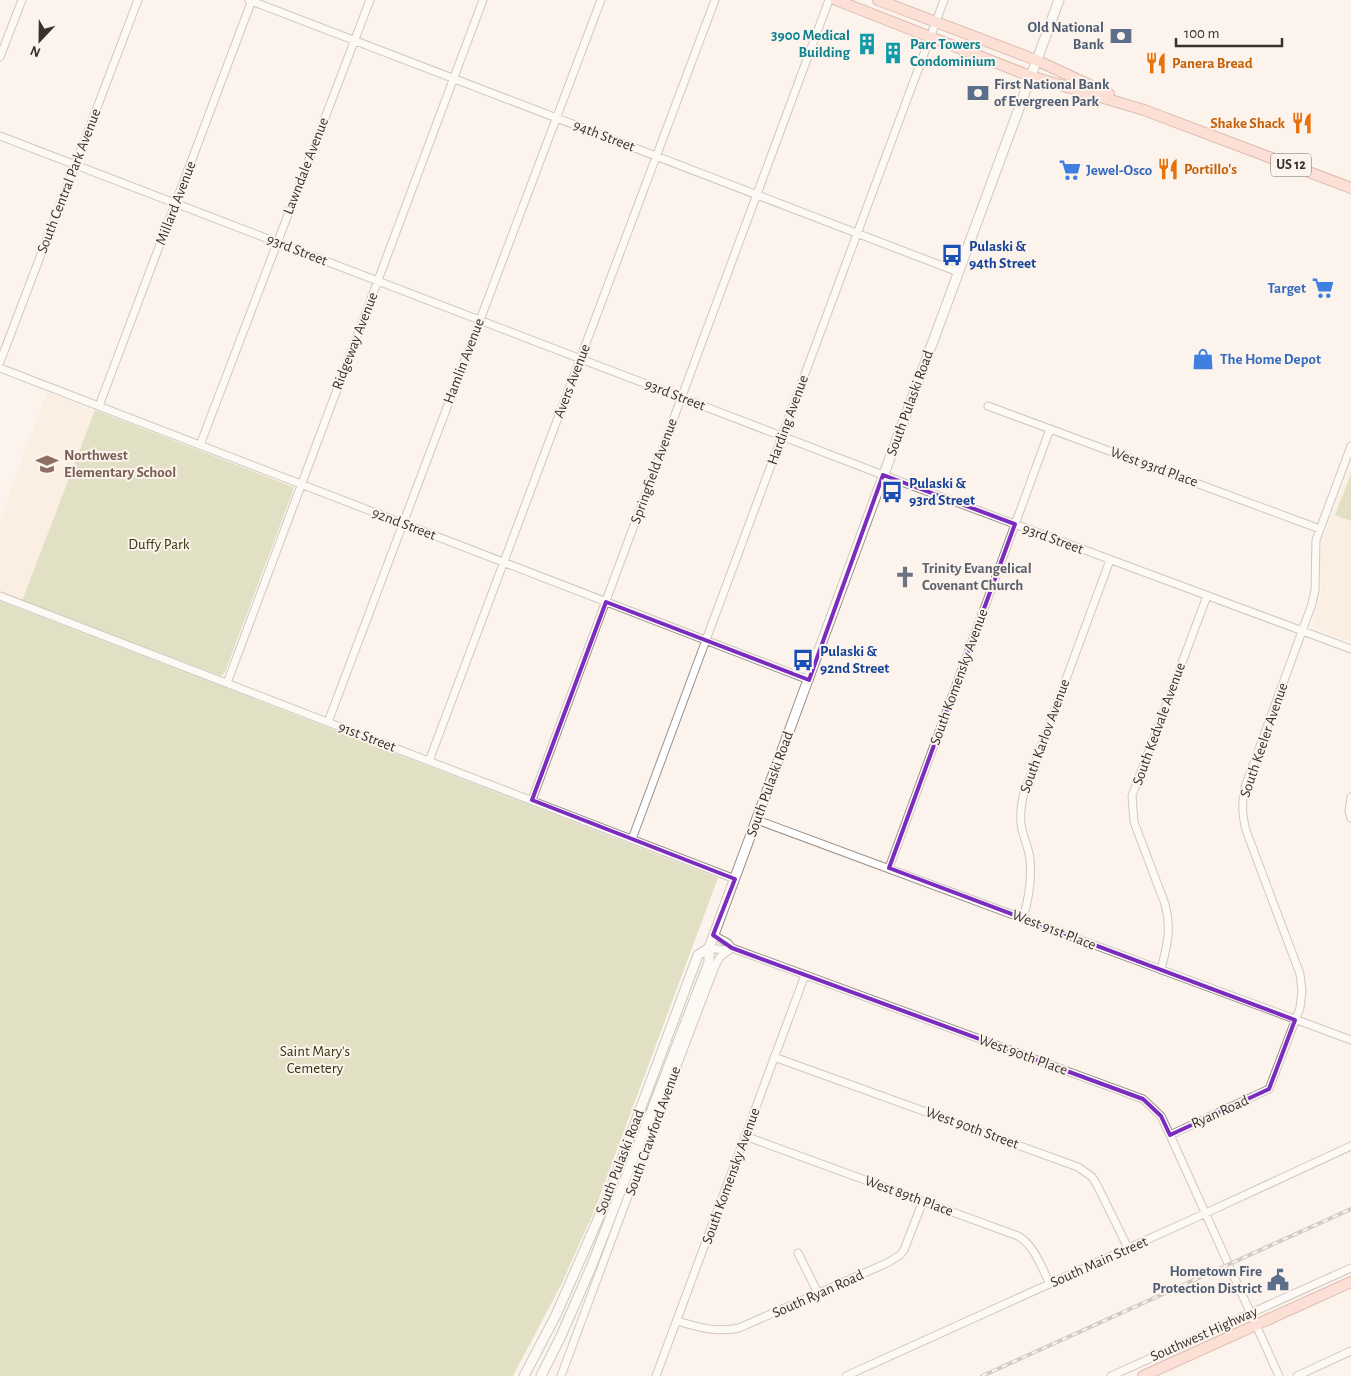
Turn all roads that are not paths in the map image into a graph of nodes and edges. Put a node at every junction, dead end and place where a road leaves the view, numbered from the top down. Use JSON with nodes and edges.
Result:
{"nodes":[{"id":1,"x":22,"y":0,"type":"edge"},
{"id":2,"x":138,"y":0,"type":"edge"},
{"id":3,"x":251,"y":0,"type":"edge"},
{"id":4,"x":370,"y":0,"type":"edge"},
{"id":5,"x":483,"y":0,"type":"edge"},
{"id":6,"x":601,"y":0,"type":"edge"},
{"id":7,"x":715,"y":0,"type":"edge"},
{"id":8,"x":829,"y":0,"type":"edge"},
{"id":9,"x":836,"y":0,"type":"edge"},
{"id":10,"x":878,"y":0,"type":"edge"},
{"id":11,"x":944,"y":0,"type":"edge"},
{"id":12,"x":1059,"y":0,"type":"edge"},
{"id":13,"x":936,"y":22,"type":"junction"},
{"id":14,"x":930,"y":37,"type":"junction"},
{"id":15,"x":354,"y":40,"type":"junction"},
{"id":16,"x":0,"y":58,"type":"edge"},
{"id":17,"x":1036,"y":60,"type":"junction"},
{"id":18,"x":1030,"y":76,"type":"junction"},
{"id":19,"x":454,"y":78,"type":"junction"},
{"id":20,"x":1144,"y":110,"type":"junction"},
{"id":21,"x":556,"y":118,"type":"junction"},
{"id":22,"x":0,"y":136,"type":"edge"},
{"id":23,"x":656,"y":156,"type":"junction"},
{"id":24,"x":76,"y":165,"type":"junction"},
{"id":25,"x":1351,"y":188,"type":"edge"},
{"id":26,"x":757,"y":195,"type":"junction"},
{"id":27,"x":176,"y":203,"type":"junction"},
{"id":28,"x":858,"y":233,"type":"junction"},
{"id":29,"x":277,"y":242,"type":"junction"},
{"id":30,"x":958,"y":272,"type":"junction"},
{"id":31,"x":378,"y":281,"type":"junction"},
{"id":32,"x":480,"y":320,"type":"junction"},
{"id":33,"x":580,"y":359,"type":"junction"},
{"id":34,"x":0,"y":362,"type":"edge"},
{"id":35,"x":0,"y":368,"type":"edge"},
{"id":36,"x":682,"y":398,"type":"junction"},
{"id":37,"x":99,"y":406,"type":"junction"},
{"id":38,"x":988,"y":406,"type":"dead end"},
{"id":39,"x":1050,"y":429,"type":"junction"},
{"id":40,"x":782,"y":436,"type":"junction"},
{"id":41,"x":200,"y":445,"type":"junction"},
{"id":42,"x":1351,"y":446,"type":"edge"},
{"id":43,"x":883,"y":475,"type":"junction"},
{"id":44,"x":302,"y":484,"type":"junction"},
{"id":45,"x":403,"y":523,"type":"junction"},
{"id":46,"x":1015,"y":524,"type":"junction"},
{"id":47,"x":1320,"y":528,"type":"junction"},
{"id":48,"x":1110,"y":560,"type":"junction"},
{"id":49,"x":504,"y":562,"type":"junction"},
{"id":50,"x":0,"y":596,"type":"edge"},
{"id":51,"x":1207,"y":596,"type":"junction"},
{"id":52,"x":606,"y":602,"type":"junction"},
{"id":53,"x":1302,"y":631,"type":"junction"},
{"id":54,"x":706,"y":641,"type":"junction"},
{"id":55,"x":1351,"y":649,"type":"edge"},
{"id":56,"x":809,"y":680,"type":"junction"},
{"id":57,"x":227,"y":683,"type":"junction"},
{"id":58,"x":328,"y":722,"type":"junction"},
{"id":59,"x":429,"y":761,"type":"junction"},
{"id":60,"x":1351,"y":797,"type":"edge"},
{"id":61,"x":532,"y":800,"type":"junction"},
{"id":62,"x":1351,"y":818,"type":"edge"},
{"id":63,"x":757,"y":820,"type":"junction"},
{"id":64,"x":632,"y":839,"type":"junction"},
{"id":65,"x":889,"y":868,"type":"junction"},
{"id":66,"x":735,"y":879,"type":"junction"},
{"id":67,"x":1023,"y":918,"type":"junction"},
{"id":68,"x":713,"y":935,"type":"junction"},
{"id":69,"x":708,"y":948,"type":"junction"},
{"id":70,"x":732,"y":948,"type":"junction"},
{"id":71,"x":1161,"y":970,"type":"junction"},
{"id":72,"x":805,"y":975,"type":"junction"},
{"id":73,"x":1296,"y":1020,"type":"junction"},
{"id":74,"x":1351,"y":1040,"type":"edge"},
{"id":75,"x":774,"y":1057,"type":"junction"},
{"id":76,"x":1269,"y":1089,"type":"joint"},
{"id":77,"x":1170,"y":1135,"type":"junction"},
{"id":78,"x":745,"y":1136,"type":"junction"},
{"id":79,"x":1351,"y":1146,"type":"edge"},
{"id":80,"x":923,"y":1202,"type":"junction"},
{"id":81,"x":1206,"y":1213,"type":"junction"},
{"id":82,"x":1128,"y":1248,"type":"junction"},
{"id":83,"x":798,"y":1253,"type":"dead end"},
{"id":84,"x":1351,"y":1268,"type":"edge"},
{"id":85,"x":1351,"y":1282,"type":"edge"},
{"id":86,"x":1050,"y":1284,"type":"junction"},
{"id":87,"x":818,"y":1294,"type":"junction"},
{"id":88,"x":1250,"y":1313,"type":"junction"},
{"id":89,"x":677,"y":1321,"type":"junction"},
{"id":90,"x":1256,"y":1325,"type":"junction"},
{"id":91,"x":1351,"y":1351,"type":"edge"},
{"id":92,"x":524,"y":1376,"type":"edge"},
{"id":93,"x":541,"y":1376,"type":"edge"},
{"id":94,"x":561,"y":1376,"type":"edge"},
{"id":95,"x":656,"y":1376,"type":"edge"},
{"id":96,"x":846,"y":1376,"type":"edge"},
{"id":97,"x":1111,"y":1376,"type":"edge"},
{"id":98,"x":1143,"y":1376,"type":"edge"},
{"id":99,"x":1279,"y":1376,"type":"edge"},
{"id":100,"x":1297,"y":1376,"type":"edge"}],
"edges":[{"from":1,"to":16,"type":"street"},
{"from":2,"to":24,"type":"street","name":"South Central Park Avenue"},
{"from":3,"to":15,"type":"street","name":"94th Street"},
{"from":3,"to":27,"type":"street","name":"Millard Avenue"},
{"from":4,"to":15,"type":"street","name":"Lawndale Avenue"},
{"from":5,"to":19,"type":"street","name":"Ridgeway Avenue"},
{"from":6,"to":21,"type":"street","name":"Hamlin Avenue"},
{"from":7,"to":23,"type":"street","name":"Avers Avenue"},
{"from":8,"to":26,"type":"street","name":"Springfield Avenue"},
{"from":9,"to":14,"type":"main road","number":"US 12"},
{"from":10,"to":13,"type":"main road","number":"US 12"},
{"from":11,"to":13,"type":"street","name":"Harding Avenue"},
{"from":12,"to":17,"type":"main road","name":"South Pulaski Road"},
{"from":13,"to":14,"type":"street","name":"Harding Avenue"},
{"from":13,"to":17,"type":"main road","number":"US 12"},
{"from":14,"to":18,"type":"main road","number":"US 12"},
{"from":14,"to":28,"type":"street","name":"Harding Avenue"},
{"from":15,"to":19,"type":"street","name":"94th Street"},
{"from":15,"to":29,"type":"street","name":"Lawndale Avenue"},
{"from":17,"to":18,"type":"main road","name":"South Pulaski Road"},
{"from":17,"to":20,"type":"main road","number":"US 12"},
{"from":18,"to":20,"type":"main road","number":"US 12"},
{"from":18,"to":30,"type":"main road","name":"South Pulaski Road"},
{"from":19,"to":21,"type":"street","name":"94th Street"},
{"from":19,"to":31,"type":"street","name":"Ridgeway Avenue"},
{"from":20,"to":25,"type":"main road","number":"US 12"},
{"from":21,"to":23,"type":"street","name":"94th Street"},
{"from":21,"to":32,"type":"street","name":"Hamlin Avenue"},
{"from":22,"to":24,"type":"street","name":"93rd Street"},
{"from":23,"to":26,"type":"street","name":"94th Street"},
{"from":23,"to":33,"type":"street","name":"Avers Avenue"},
{"from":24,"to":27,"type":"street","name":"93rd Street"},
{"from":24,"to":34,"type":"street","name":"South Central Park Avenue"},
{"from":26,"to":28,"type":"street","name":"94th Street"},
{"from":26,"to":36,"type":"street","name":"Springfield Avenue"},
{"from":27,"to":29,"type":"street","name":"93rd Street"},
{"from":27,"to":37,"type":"street","name":"Millard Avenue"},
{"from":28,"to":30,"type":"street","name":"94th Street"},
{"from":28,"to":40,"type":"street","name":"Harding Avenue"},
{"from":29,"to":31,"type":"street","name":"93rd Street"},
{"from":29,"to":41,"type":"street","name":"Lawndale Avenue"},
{"from":30,"to":43,"type":"main road","name":"South Pulaski Road"},
{"from":31,"to":32,"type":"street","name":"93rd Street"},
{"from":31,"to":44,"type":"street","name":"Ridgeway Avenue"},
{"from":32,"to":33,"type":"street","name":"93rd Street"},
{"from":32,"to":45,"type":"street","name":"Hamlin Avenue"},
{"from":33,"to":36,"type":"street","name":"93rd Street"},
{"from":33,"to":49,"type":"street","name":"Avers Avenue"},
{"from":35,"to":37,"type":"street","name":"92nd Street"},
{"from":36,"to":40,"type":"street","name":"93rd Street"},
{"from":36,"to":52,"type":"street","name":"Springfield Avenue"},
{"from":37,"to":41,"type":"street","name":"92nd Street"},
{"from":38,"to":39,"type":"street","name":"West 93rd Place"},
{"from":39,"to":46,"type":"street","name":"South Komensky Avenue"},
{"from":39,"to":47,"type":"street","name":"West 93rd Place"},
{"from":40,"to":43,"type":"street","name":"93rd Street"},
{"from":40,"to":54,"type":"street","name":"Harding Avenue"},
{"from":41,"to":44,"type":"street","name":"92nd Street"},
{"from":42,"to":47,"type":"street","name":"South Keeler Avenue"},
{"from":43,"to":46,"type":"street","name":"93rd Street"},
{"from":43,"to":56,"type":"main road","name":"South Pulaski Road"},
{"from":44,"to":45,"type":"street","name":"92nd Street"},
{"from":44,"to":57,"type":"street","name":"Ridgeway Avenue"},
{"from":45,"to":49,"type":"street","name":"92nd Street"},
{"from":45,"to":58,"type":"street","name":"Hamlin Avenue"},
{"from":46,"to":48,"type":"street","name":"93rd Street"},
{"from":46,"to":65,"type":"street","name":"South Komensky Avenue"},
{"from":47,"to":53,"type":"street","name":"South Keeler Avenue"},
{"from":48,"to":51,"type":"street","name":"93rd Street"},
{"from":48,"to":67,"type":"street","name":"South Karlov Avenue"},
{"from":49,"to":52,"type":"street","name":"92nd Street"},
{"from":49,"to":59,"type":"street","name":"Avers Avenue"},
{"from":50,"to":57,"type":"street","name":"91st Street"},
{"from":51,"to":53,"type":"street","name":"93rd Street"},
{"from":51,"to":71,"type":"street","name":"South Kedvale Avenue"},
{"from":52,"to":54,"type":"street","name":"92nd Street"},
{"from":52,"to":61,"type":"street","name":"Springfield Avenue"},
{"from":53,"to":55,"type":"street","name":"93rd Street"},
{"from":53,"to":73,"type":"street","name":"South Keeler Avenue"},
{"from":54,"to":56,"type":"street","name":"92nd Street"},
{"from":54,"to":64,"type":"street","name":"Harding Avenue"},
{"from":56,"to":63,"type":"main road","name":"South Pulaski Road"},
{"from":57,"to":58,"type":"street","name":"91st Street"},
{"from":58,"to":59,"type":"street","name":"91st Street"},
{"from":59,"to":61,"type":"street","name":"91st Street"},
{"from":60,"to":62,"type":"street"},
{"from":61,"to":64,"type":"street","name":"91st Street"},
{"from":63,"to":65,"type":"street","name":"West 91st Place"},
{"from":63,"to":66,"type":"main road","name":"South Pulaski Road"},
{"from":64,"to":66,"type":"street","name":"91st Street"},
{"from":65,"to":67,"type":"street","name":"West 91st Place"},
{"from":66,"to":68,"type":"main road","name":"South Pulaski Road"},
{"from":67,"to":71,"type":"street","name":"West 91st Place"},
{"from":68,"to":69,"type":"main road","name":"South Pulaski Road"},
{"from":68,"to":70,"type":"street","name":"West 90th Place"},
{"from":69,"to":70,"type":"street","name":"West 90th Place"},
{"from":69,"to":92,"type":"main road","name":"South Pulaski Road"},
{"from":69,"to":93,"type":"main road","name":"South Pulaski Road"},
{"from":70,"to":72,"type":"street","name":"West 90th Place"},
{"from":70,"to":94,"type":"street","name":"South Crawford Avenue"},
{"from":71,"to":73,"type":"street","name":"West 91st Place"},
{"from":72,"to":75,"type":"street","name":"South Komensky Avenue"},
{"from":72,"to":77,"type":"street","name":"West 90th Place"},
{"from":73,"to":74,"type":"street","name":"West 91st Place"},
{"from":73,"to":76,"type":"street","name":"South Keeler Avenue"},
{"from":75,"to":78,"type":"street","name":"South Komensky Avenue"},
{"from":75,"to":82,"type":"street","name":"West 90th Street"},
{"from":76,"to":77,"type":"street","name":"Ryan Road"},
{"from":77,"to":81,"type":"street","name":"West 90th Place"},
{"from":78,"to":80,"type":"street","name":"West 89th Place"},
{"from":78,"to":89,"type":"street","name":"South Komensky Avenue"},
{"from":79,"to":81,"type":"street","name":"South Main Street"},
{"from":80,"to":86,"type":"street","name":"West 89th Place"},
{"from":80,"to":87,"type":"street","name":"South Ryan Road"},
{"from":81,"to":82,"type":"street","name":"South Main Street"},
{"from":81,"to":88,"type":"street","name":"West 90th Place"},
{"from":82,"to":86,"type":"street","name":"South Main Street"},
{"from":83,"to":87,"type":"street"},
{"from":84,"to":88,"type":"street","name":"Southwest Highway"},
{"from":85,"to":90,"type":"main road","name":"Southwest Highway"},
{"from":86,"to":96,"type":"street","name":"South Main Street"},
{"from":87,"to":89,"type":"street","name":"South Ryan Road"},
{"from":88,"to":90,"type":"street","name":"West 90th Place"},
{"from":88,"to":97,"type":"street","name":"Southwest Highway"},
{"from":89,"to":95,"type":"street","name":"South Komensky Avenue"},
{"from":90,"to":98,"type":"main road","name":"Southwest Highway"},
{"from":90,"to":99,"type":"street","name":"West 90th Place"},
{"from":91,"to":100,"type":"street"}]}
